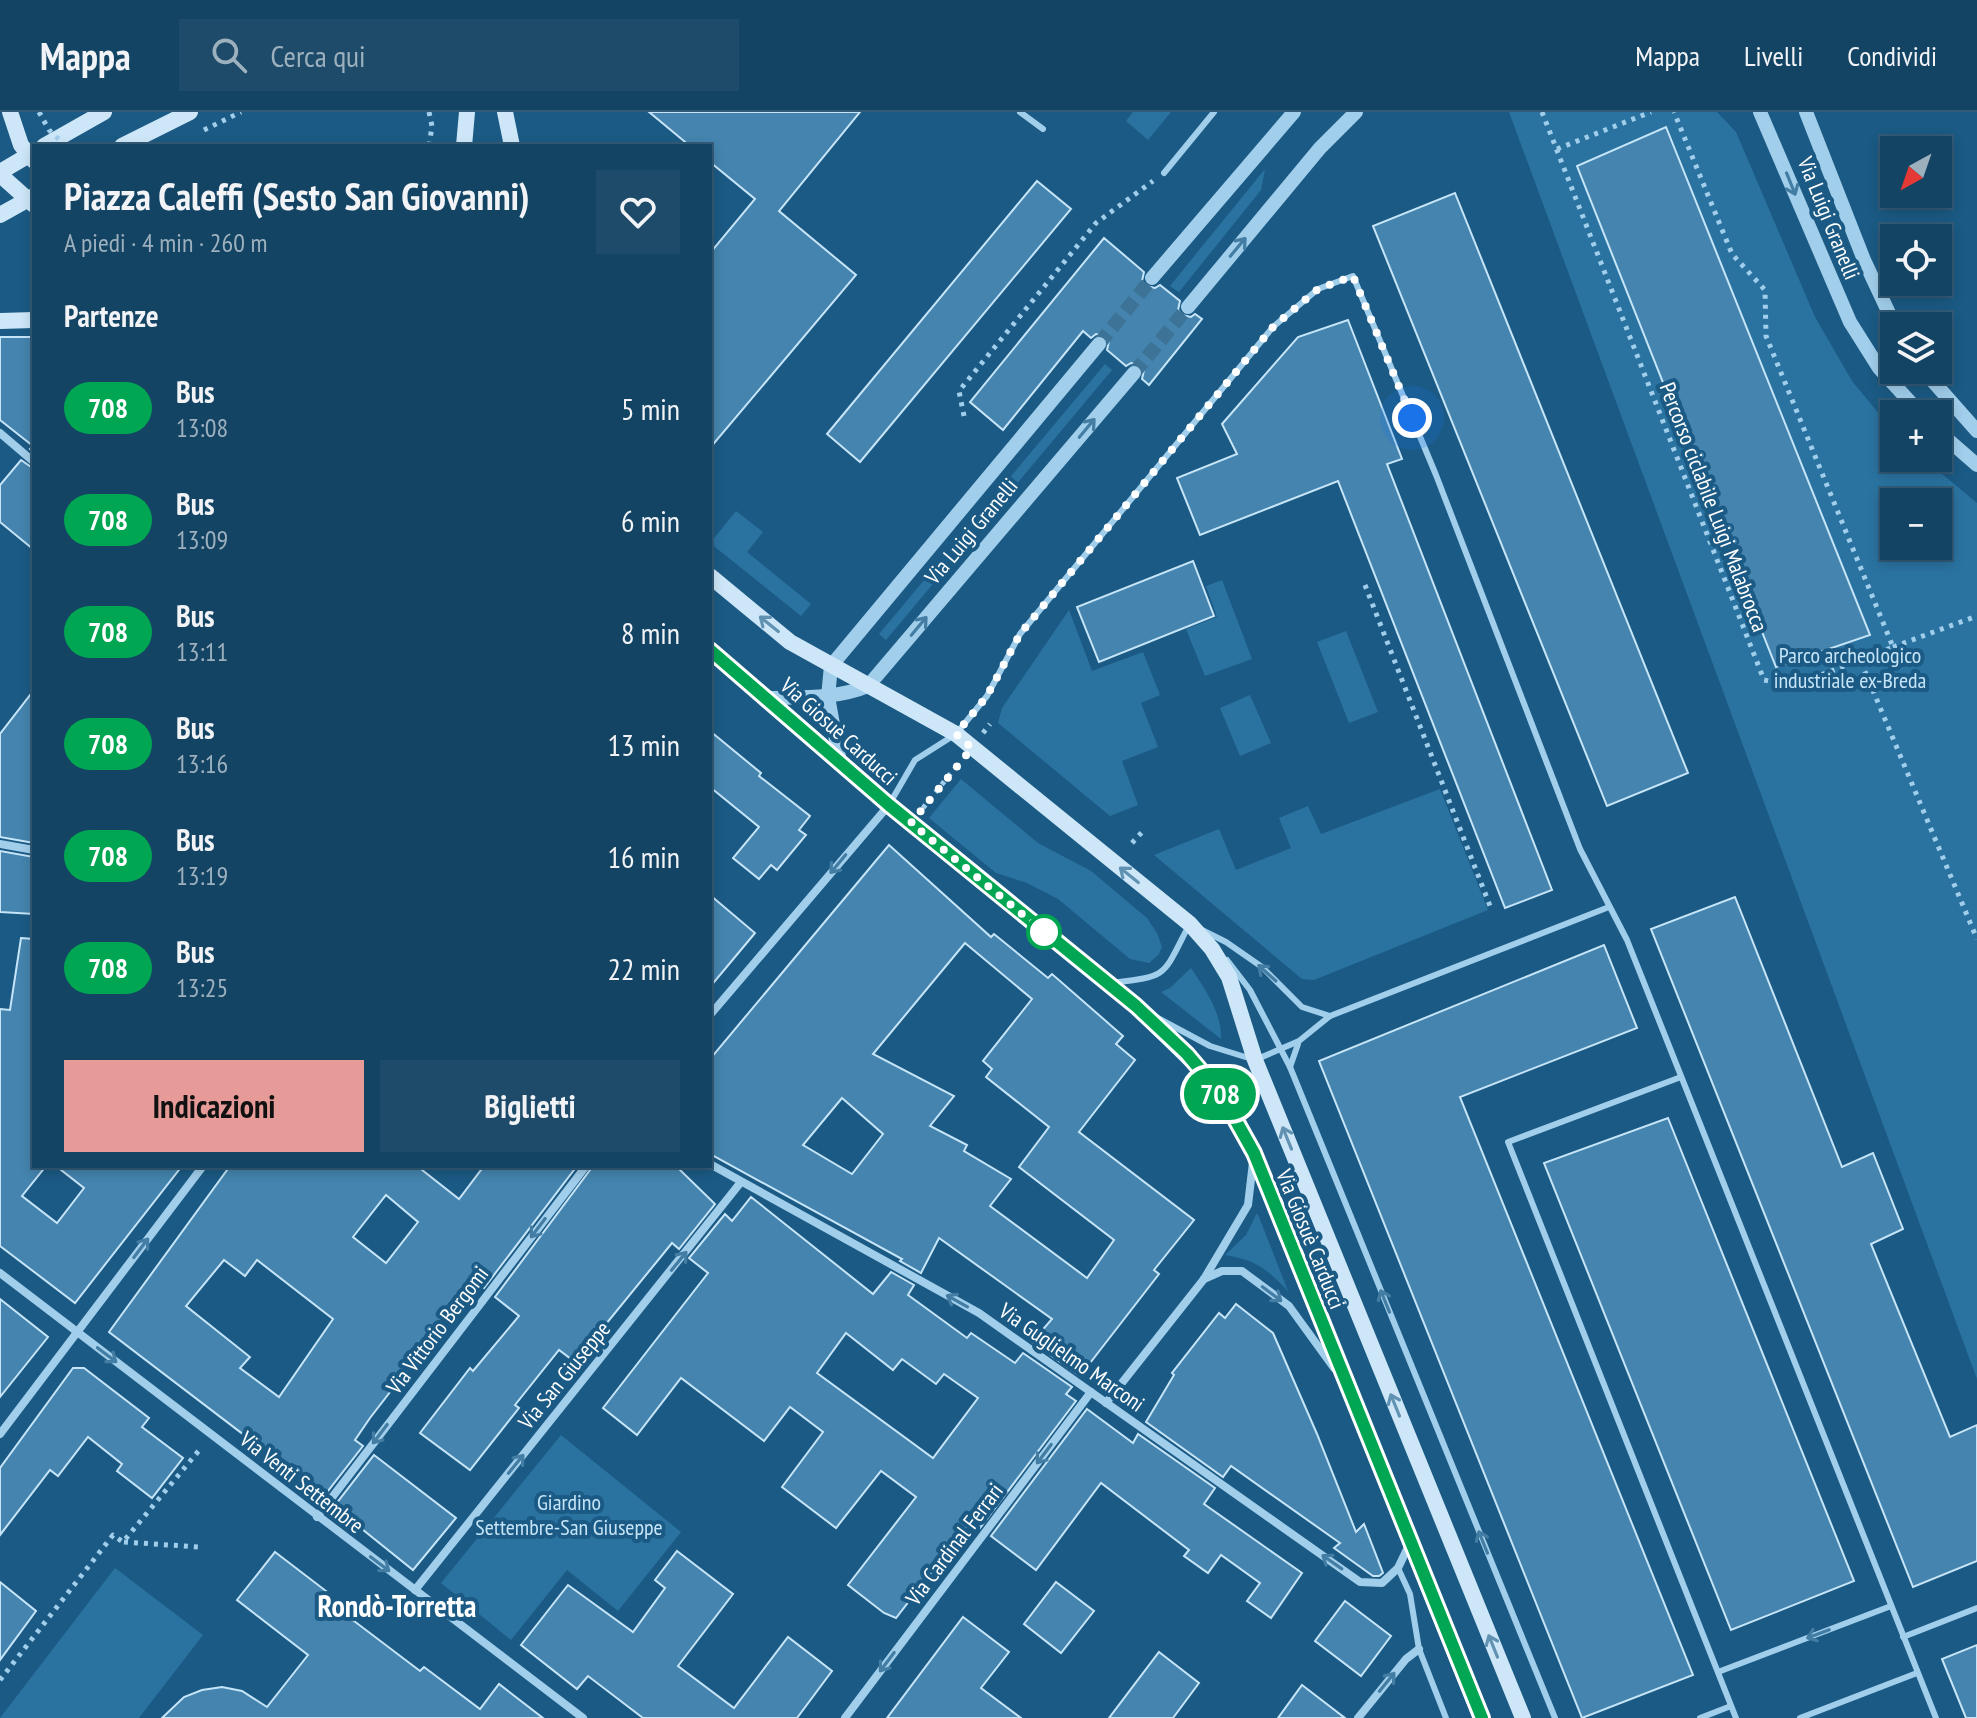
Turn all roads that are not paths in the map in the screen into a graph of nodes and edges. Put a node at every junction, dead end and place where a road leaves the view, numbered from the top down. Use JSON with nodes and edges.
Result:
{"nodes":[{"id":1,"x":10,"y":112,"type":"edge"},
{"id":2,"x":104,"y":112,"type":"edge"},
{"id":3,"x":190,"y":112,"type":"edge"},
{"id":4,"x":467,"y":112,"type":"edge"},
{"id":5,"x":505,"y":112,"type":"edge"},
{"id":6,"x":1020,"y":112,"type":"edge"},
{"id":7,"x":1214,"y":112,"type":"edge"},
{"id":8,"x":1294,"y":112,"type":"edge"},
{"id":9,"x":1760,"y":112,"type":"edge"},
{"id":10,"x":1806,"y":112,"type":"edge"},
{"id":11,"x":1354,"y":113,"type":"edge"},
{"id":12,"x":1043,"y":129,"type":"dead end"},
{"id":13,"x":48,"y":144,"type":"edge"},
{"id":14,"x":126,"y":144,"type":"edge"},
{"id":15,"x":464,"y":144,"type":"edge"},
{"id":16,"x":512,"y":144,"type":"edge"},
{"id":17,"x":32,"y":153,"type":"edge"},
{"id":18,"x":32,"y":159,"type":"edge"},
{"id":19,"x":0,"y":171,"type":"edge"},
{"id":20,"x":1164,"y":173,"type":"road end"},
{"id":21,"x":32,"y":197,"type":"edge"},
{"id":22,"x":32,"y":203,"type":"edge"},
{"id":23,"x":0,"y":215,"type":"edge"},
{"id":24,"x":1152,"y":278,"type":"tunnel mouth"},
{"id":25,"x":1188,"y":307,"type":"tunnel mouth"},
{"id":26,"x":1888,"y":312,"type":"edge"},
{"id":27,"x":32,"y":320,"type":"edge"},
{"id":28,"x":0,"y":321,"type":"edge"},
{"id":29,"x":1099,"y":344,"type":"tunnel mouth"},
{"id":30,"x":1134,"y":373,"type":"tunnel mouth"},
{"id":31,"x":1935,"y":384,"type":"edge"},
{"id":32,"x":1908,"y":400,"type":"edge"},
{"id":33,"x":1977,"y":431,"type":"edge"},
{"id":34,"x":0,"y":433,"type":"edge"},
{"id":35,"x":1952,"y":443,"type":"edge"},
{"id":36,"x":32,"y":460,"type":"edge"},
{"id":37,"x":1977,"y":465,"type":"edge"},
{"id":38,"x":712,"y":578,"type":"edge"},
{"id":39,"x":712,"y":652,"type":"edge"},
{"id":40,"x":831,"y":666,"type":"junction"},
{"id":41,"x":868,"y":686,"type":"junction"},
{"id":42,"x":828,"y":697,"type":"junction"},
{"id":43,"x":768,"y":698,"type":"junction"},
{"id":44,"x":956,"y":734,"type":"junction"},
{"id":45,"x":840,"y":762,"type":"junction"},
{"id":46,"x":889,"y":805,"type":"junction"},
{"id":47,"x":0,"y":844,"type":"edge"},
{"id":48,"x":32,"y":850,"type":"edge"},
{"id":49,"x":1609,"y":907,"type":"junction"},
{"id":50,"x":1190,"y":924,"type":"junction"},
{"id":51,"x":1107,"y":983,"type":"junction"},
{"id":52,"x":1136,"y":1006,"type":"junction"},
{"id":53,"x":712,"y":1013,"type":"edge"},
{"id":54,"x":1330,"y":1016,"type":"junction"},
{"id":55,"x":1299,"y":1041,"type":"junction"},
{"id":56,"x":1281,"y":1050,"type":"junction"},
{"id":57,"x":1255,"y":1060,"type":"junction"},
{"id":58,"x":1290,"y":1067,"type":"junction"},
{"id":59,"x":1681,"y":1077,"type":"junction"},
{"id":60,"x":1254,"y":1153,"type":"junction"},
{"id":61,"x":712,"y":1165,"type":"edge"},
{"id":62,"x":201,"y":1168,"type":"edge"},
{"id":63,"x":584,"y":1168,"type":"edge"},
{"id":64,"x":741,"y":1182,"type":"junction"},
{"id":65,"x":0,"y":1273,"type":"edge"},
{"id":66,"x":1204,"y":1279,"type":"junction"},
{"id":67,"x":77,"y":1332,"type":"junction"},
{"id":68,"x":1347,"y":1386,"type":"junction"},
{"id":69,"x":1091,"y":1392,"type":"junction"},
{"id":70,"x":1106,"y":1403,"type":"junction"},
{"id":71,"x":0,"y":1434,"type":"edge"},
{"id":72,"x":317,"y":1517,"type":"junction"},
{"id":73,"x":1410,"y":1543,"type":"junction"},
{"id":74,"x":1398,"y":1568,"type":"junction"},
{"id":75,"x":415,"y":1590,"type":"junction"},
{"id":76,"x":1891,"y":1606,"type":"junction"},
{"id":77,"x":1977,"y":1608,"type":"edge"},
{"id":78,"x":1903,"y":1637,"type":"junction"},
{"id":79,"x":1419,"y":1649,"type":"junction"},
{"id":80,"x":1718,"y":1672,"type":"junction"},
{"id":81,"x":1917,"y":1673,"type":"junction"},
{"id":82,"x":1731,"y":1706,"type":"junction"},
{"id":83,"x":849,"y":1716,"type":"edge"},
{"id":84,"x":583,"y":1718,"type":"edge"},
{"id":85,"x":1358,"y":1718,"type":"edge"},
{"id":86,"x":1446,"y":1718,"type":"edge"},
{"id":87,"x":1481,"y":1718,"type":"edge"},
{"id":88,"x":1523,"y":1718,"type":"edge"},
{"id":89,"x":1555,"y":1718,"type":"edge"},
{"id":90,"x":1700,"y":1718,"type":"edge"},
{"id":91,"x":1736,"y":1718,"type":"edge"},
{"id":92,"x":1800,"y":1718,"type":"edge"},
{"id":93,"x":1936,"y":1718,"type":"edge"}],
"edges":[{"from":1,"to":18,"type":"main road","bridge":true},
{"from":2,"to":13,"type":"main road"},
{"from":3,"to":14,"type":"main road"},
{"from":4,"to":15,"type":"main road"},
{"from":5,"to":16,"type":"main road"},
{"from":6,"to":12,"type":"lane"},
{"from":7,"to":20,"type":"lane"},
{"from":8,"to":24,"type":"street"},
{"from":9,"to":32,"type":"street","name":"Via Luigi Granelli","one_way":true},
{"from":10,"to":26,"type":"street","name":"Via Luigi Granelli"},
{"from":25,"to":11,"type":"street","one_way":true},
{"from":17,"to":19,"type":"main road"},
{"from":19,"to":22,"type":"main road","bridge":true},
{"from":21,"to":23,"type":"main road"},
{"from":27,"to":28,"type":"main road"},
{"from":29,"to":40,"type":"street","name":"Via Luigi Granelli"},
{"from":41,"to":30,"type":"street","name":"Via Luigi Granelli","one_way":true},
{"from":31,"to":33,"type":"street"},
{"from":34,"to":36,"type":"street"},
{"from":35,"to":37,"type":"street"},
{"from":40,"to":38,"type":"main road","name":"Via Giosuè Carducci","one_way":true},
{"from":39,"to":43,"type":"main road","name":"Via Giosuè Carducci"},
{"from":40,"to":41,"type":"main road","name":"Via Giosuè Carducci"},
{"from":40,"to":42,"type":"street"},
{"from":41,"to":42,"type":"street"},
{"from":41,"to":44,"type":"main road","name":"Via Giosuè Carducci"},
{"from":42,"to":43,"type":"street"},
{"from":42,"to":45,"type":"street"},
{"from":43,"to":45,"type":"main road","name":"Via Giosuè Carducci"},
{"from":44,"to":46,"type":"lane"},
{"from":44,"to":49,"type":"lane"},
{"from":50,"to":44,"type":"main road","name":"Via Giosuè Carducci","one_way":true},
{"from":45,"to":46,"type":"main road","name":"Via Giosuè Carducci"},
{"from":46,"to":51,"type":"main road","name":"Via Giosuè Carducci"},
{"from":46,"to":53,"type":"street","one_way":true},
{"from":47,"to":48,"type":"street"},
{"from":49,"to":54,"type":"lane"},
{"from":49,"to":59,"type":"lane"},
{"from":50,"to":51,"type":"lane"},
{"from":54,"to":50,"type":"lane","one_way":true},
{"from":50,"to":56,"type":"lane","name":"Via Giosuè Carducci"},
{"from":50,"to":57,"type":"main road","name":"Via Giosuè Carducci"},
{"from":51,"to":52,"type":"main road","name":"Via Giosuè Carducci"},
{"from":52,"to":57,"type":"lane"},
{"from":52,"to":60,"type":"main road","name":"Via Giosuè Carducci"},
{"from":54,"to":55,"type":"lane"},
{"from":55,"to":56,"type":"lane"},
{"from":55,"to":58,"type":"lane"},
{"from":56,"to":57,"type":"lane"},
{"from":56,"to":58,"type":"lane","name":"Via Giosuè Carducci"},
{"from":88,"to":57,"type":"main road","name":"Via Giosuè Carducci","one_way":true},
{"from":89,"to":58,"type":"lane","name":"Via Giosuè Carducci","one_way":true},
{"from":59,"to":76,"type":"lane"},
{"from":59,"to":80,"type":"lane"},
{"from":60,"to":66,"type":"street"},
{"from":60,"to":68,"type":"main road","name":"Via Giosuè Carducci"},
{"from":61,"to":64,"type":"street","name":"Via Guglielmo Marconi"},
{"from":67,"to":62,"type":"street","one_way":true},
{"from":63,"to":72,"type":"street","name":"Via Vittorio Bergomi","one_way":true},
{"from":69,"to":64,"type":"street","name":"Via Guglielmo Marconi","one_way":true},
{"from":75,"to":64,"type":"street","name":"Via San Giuseppe","one_way":true},
{"from":65,"to":67,"type":"street","name":"Via Venti Settembre"},
{"from":66,"to":68,"type":"street","one_way":true},
{"from":66,"to":70,"type":"street"},
{"from":67,"to":71,"type":"street"},
{"from":67,"to":72,"type":"street","name":"Via Venti Settembre","one_way":true},
{"from":68,"to":73,"type":"main road","name":"Via Giosuè Carducci"},
{"from":69,"to":70,"type":"street","name":"Via Guglielmo Marconi"},
{"from":69,"to":83,"type":"street","name":"Via Cardinal Ferrari","one_way":true},
{"from":74,"to":70,"type":"street","name":"Via Guglielmo Marconi","one_way":true},
{"from":72,"to":75,"type":"street","name":"Via Venti Settembre","one_way":true},
{"from":73,"to":74,"type":"street"},
{"from":73,"to":87,"type":"main road","name":"Via Giosuè Carducci"},
{"from":74,"to":79,"type":"lane"},
{"from":75,"to":84,"type":"street","name":"Via Venti Settembre"},
{"from":76,"to":78,"type":"lane"},
{"from":76,"to":80,"type":"lane","one_way":true},
{"from":77,"to":78,"type":"lane"},
{"from":78,"to":81,"type":"lane"},
{"from":85,"to":79,"type":"street","one_way":true},
{"from":79,"to":86,"type":"lane"},
{"from":80,"to":82,"type":"lane"},
{"from":81,"to":92,"type":"lane"},
{"from":81,"to":93,"type":"lane"},
{"from":82,"to":90,"type":"lane"},
{"from":82,"to":91,"type":"lane"}]}
